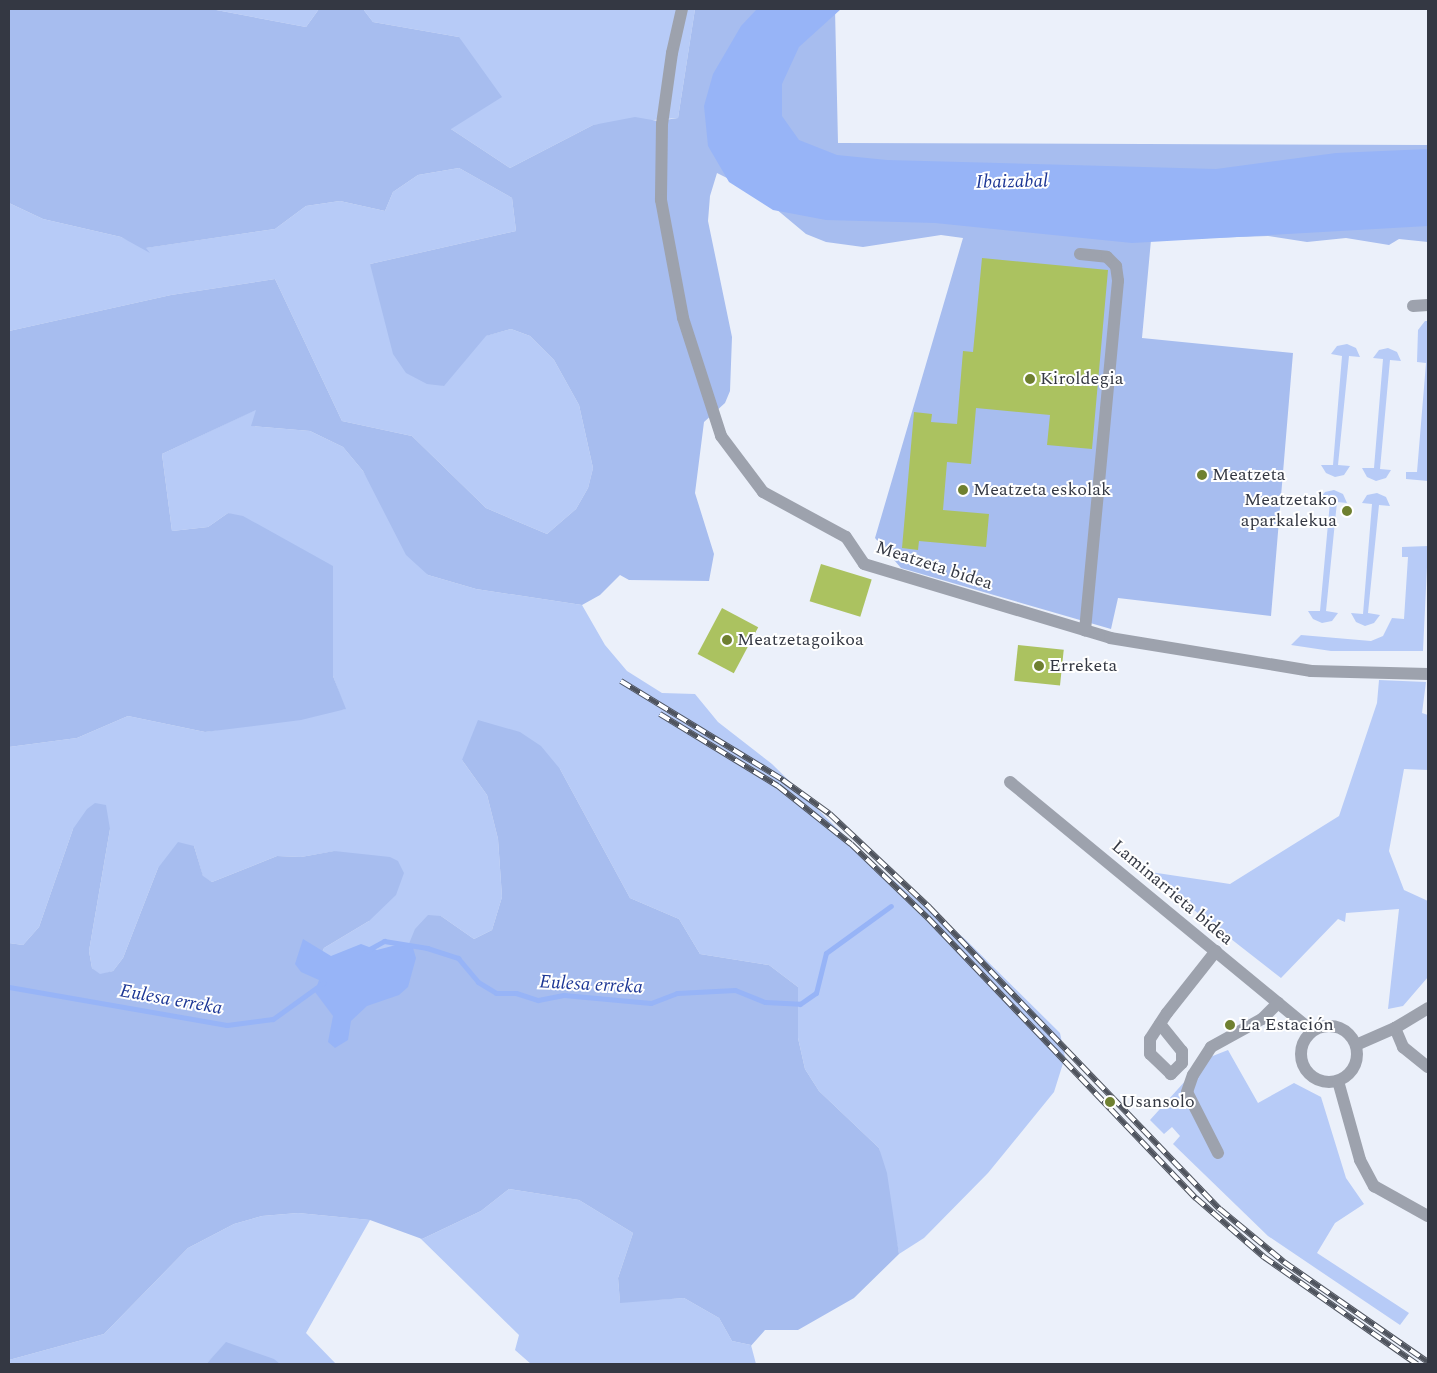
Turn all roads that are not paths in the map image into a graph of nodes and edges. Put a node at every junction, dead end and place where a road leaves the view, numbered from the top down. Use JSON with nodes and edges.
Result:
{"nodes":[{"id":1,"x":682,"y":9,"type":"edge"},
{"id":2,"x":1080,"y":254,"type":"dead end"},
{"id":3,"x":1428,"y":305,"type":"edge"},
{"id":4,"x":1413,"y":306,"type":"dead end"},
{"id":5,"x":1085,"y":630,"type":"junction"},
{"id":6,"x":1428,"y":674,"type":"edge"},
{"id":7,"x":1010,"y":782,"type":"dead end"},
{"id":8,"x":1216,"y":952,"type":"junction"},
{"id":9,"x":1278,"y":1003,"type":"junction"},
{"id":10,"x":1428,"y":1008,"type":"edge"},
{"id":11,"x":1160,"y":1024,"type":"dead end"},
{"id":12,"x":1395,"y":1028,"type":"junction"},
{"id":13,"x":1312,"y":1031,"type":"junction"},
{"id":14,"x":1356,"y":1044,"type":"junction"},
{"id":15,"x":1428,"y":1067,"type":"edge"},
{"id":16,"x":1338,"y":1081,"type":"junction"},
{"id":17,"x":1218,"y":1153,"type":"dead end"},
{"id":18,"x":1428,"y":1216,"type":"edge"}],
"edges":[{"from":1,"to":5,"type":"street","name":"Meatzeta bidea"},
{"from":2,"to":5,"type":"street"},
{"from":3,"to":4,"type":"street"},
{"from":5,"to":6,"type":"street","name":"Meatzeta bidea"},
{"from":7,"to":8,"type":"street","name":"Laminarrieta bidea"},
{"from":8,"to":9,"type":"street","name":"Laminarrieta bidea"},
{"from":8,"to":11,"type":"street"},
{"from":9,"to":13,"type":"street","name":"Laminarrieta bidea"},
{"from":9,"to":17,"type":"street"},
{"from":10,"to":12,"type":"street"},
{"from":12,"to":14,"type":"street"},
{"from":12,"to":15,"type":"street"},
{"from":13,"to":14,"type":"street"},
{"from":13,"to":16,"type":"street"},
{"from":14,"to":16,"type":"street"},
{"from":16,"to":18,"type":"street"}]}
